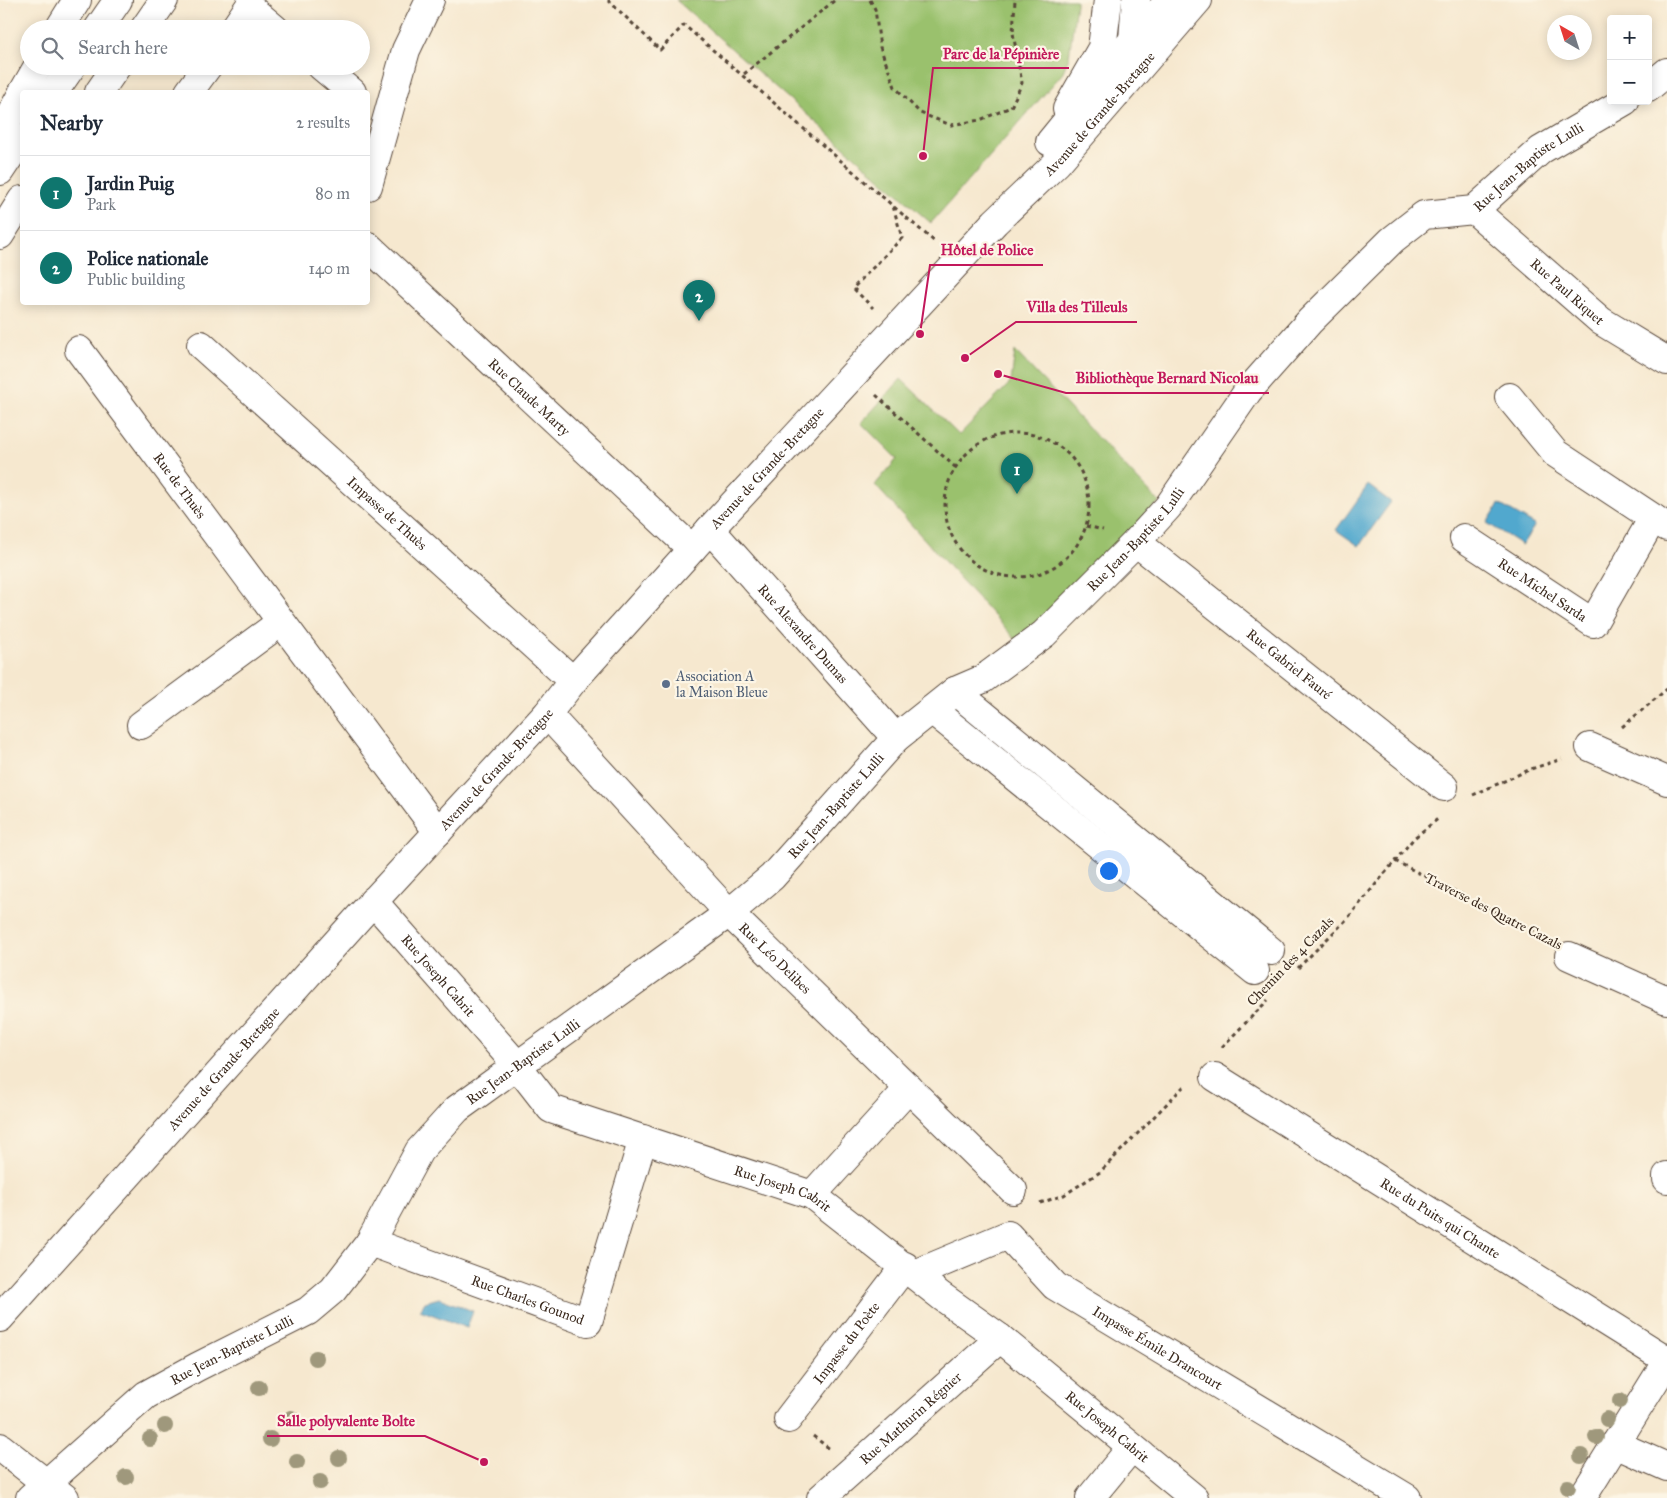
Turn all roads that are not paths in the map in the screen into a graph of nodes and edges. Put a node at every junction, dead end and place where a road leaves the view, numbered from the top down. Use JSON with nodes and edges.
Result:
{"nodes":[{"id":1,"x":77,"y":0,"type":"edge"},
{"id":2,"x":118,"y":0,"type":"edge"},
{"id":3,"x":164,"y":0,"type":"edge"},
{"id":4,"x":430,"y":0,"type":"edge"},
{"id":5,"x":1108,"y":0,"type":"edge"},
{"id":6,"x":1136,"y":0,"type":"edge"},
{"id":7,"x":1170,"y":0,"type":"edge"},
{"id":8,"x":1198,"y":0,"type":"edge"},
{"id":9,"x":65,"y":20,"type":"edge"},
{"id":10,"x":104,"y":20,"type":"edge"},
{"id":11,"x":150,"y":20,"type":"edge"},
{"id":12,"x":240,"y":20,"type":"edge"},
{"id":13,"x":264,"y":20,"type":"edge"},
{"id":14,"x":1133,"y":40,"type":"junction"},
{"id":15,"x":1667,"y":72,"type":"edge"},
{"id":16,"x":33,"y":75,"type":"edge"},
{"id":17,"x":66,"y":75,"type":"edge"},
{"id":18,"x":111,"y":75,"type":"edge"},
{"id":19,"x":201,"y":75,"type":"edge"},
{"id":20,"x":331,"y":75,"type":"edge"},
{"id":21,"x":1652,"y":85,"type":"edge"},
{"id":22,"x":25,"y":90,"type":"edge"},
{"id":23,"x":55,"y":90,"type":"edge"},
{"id":24,"x":100,"y":90,"type":"edge"},
{"id":25,"x":190,"y":90,"type":"edge"},
{"id":26,"x":350,"y":90,"type":"edge"},
{"id":27,"x":1115,"y":93,"type":"junction"},
{"id":28,"x":20,"y":98,"type":"edge"},
{"id":29,"x":1618,"y":105,"type":"edge"},
{"id":30,"x":376,"y":112,"type":"edge"},
{"id":31,"x":0,"y":134,"type":"edge"},
{"id":32,"x":20,"y":141,"type":"edge"},
{"id":33,"x":1044,"y":149,"type":"junction"},
{"id":34,"x":370,"y":168,"type":"edge"},
{"id":35,"x":0,"y":171,"type":"edge"},
{"id":36,"x":20,"y":203,"type":"edge"},
{"id":37,"x":1474,"y":210,"type":"junction"},
{"id":38,"x":995,"y":222,"type":"junction"},
{"id":39,"x":0,"y":234,"type":"edge"},
{"id":40,"x":370,"y":248,"type":"edge"},
{"id":41,"x":201,"y":345,"type":"dead end"},
{"id":42,"x":79,"y":350,"type":"dead end"},
{"id":43,"x":1667,"y":361,"type":"edge"},
{"id":44,"x":1508,"y":397,"type":"dead end"},
{"id":45,"x":1660,"y":522,"type":"edge"},
{"id":46,"x":1464,"y":538,"type":"dead end"},
{"id":47,"x":701,"y":539,"type":"junction"},
{"id":48,"x":1136,"y":542,"type":"junction"},
{"id":49,"x":281,"y":622,"type":"junction"},
{"id":50,"x":573,"y":681,"type":"junction"},
{"id":51,"x":955,"y":690,"type":"junction"},
{"id":52,"x":932,"y":710,"type":"junction"},
{"id":53,"x":547,"y":714,"type":"junction"},
{"id":54,"x":140,"y":725,"type":"dead end"},
{"id":55,"x":896,"y":738,"type":"junction"},
{"id":56,"x":1590,"y":747,"type":"road end"},
{"id":57,"x":1667,"y":781,"type":"edge"},
{"id":58,"x":1444,"y":787,"type":"dead end"},
{"id":59,"x":438,"y":832,"type":"junction"},
{"id":60,"x":374,"y":901,"type":"junction"},
{"id":61,"x":730,"y":913,"type":"junction"},
{"id":62,"x":1569,"y":956,"type":"road end"},
{"id":63,"x":1667,"y":1000,"type":"edge"},
{"id":64,"x":516,"y":1064,"type":"junction"},
{"id":65,"x":1207,"y":1070,"type":"road end"},
{"id":66,"x":909,"y":1088,"type":"junction"},
{"id":67,"x":643,"y":1139,"type":"junction"},
{"id":68,"x":812,"y":1195,"type":"junction"},
{"id":69,"x":1024,"y":1198,"type":"road end"},
{"id":70,"x":370,"y":1242,"type":"junction"},
{"id":71,"x":910,"y":1270,"type":"junction"},
{"id":72,"x":0,"y":1318,"type":"edge"},
{"id":73,"x":1000,"y":1338,"type":"junction"},
{"id":74,"x":1667,"y":1360,"type":"edge"},
{"id":75,"x":789,"y":1418,"type":"road end"},
{"id":76,"x":1616,"y":1444,"type":"junction"},
{"id":77,"x":0,"y":1448,"type":"edge"},
{"id":78,"x":1131,"y":1448,"type":"junction"},
{"id":79,"x":1667,"y":1467,"type":"edge"},
{"id":80,"x":46,"y":1493,"type":"edge"},
{"id":81,"x":821,"y":1498,"type":"edge"},
{"id":82,"x":1090,"y":1498,"type":"edge"},
{"id":83,"x":1194,"y":1498,"type":"edge"},
{"id":84,"x":1407,"y":1498,"type":"edge"},
{"id":85,"x":1582,"y":1498,"type":"edge"}],
"edges":[{"from":1,"to":9,"type":"main road"},
{"from":2,"to":10,"type":"main road"},
{"from":3,"to":11,"type":"main road"},
{"from":4,"to":30,"type":"main road"},
{"from":5,"to":33,"type":"main road"},
{"from":6,"to":14,"type":"main road"},
{"from":7,"to":14,"type":"main road","name":"Avenue de Grande-Bretagne"},
{"from":8,"to":27,"type":"main road","name":"Avenue de Grande-Bretagne"},
{"from":12,"to":13,"type":"main road"},
{"from":14,"to":27,"type":"main road"},
{"from":14,"to":33,"type":"main road","name":"Avenue de Grande-Bretagne"},
{"from":15,"to":21,"type":"main road"},
{"from":16,"to":22,"type":"main road"},
{"from":17,"to":23,"type":"main road"},
{"from":18,"to":24,"type":"main road"},
{"from":19,"to":25,"type":"main road"},
{"from":20,"to":26,"type":"main road"},
{"from":27,"to":38,"type":"main road","name":"Avenue de Grande-Bretagne"},
{"from":28,"to":31,"type":"main road"},
{"from":29,"to":37,"type":"main road","name":"Rue Jean-Baptiste Lulli"},
{"from":30,"to":34,"type":"main road"},
{"from":32,"to":35,"type":"main road"},
{"from":33,"to":38,"type":"main road","name":"Avenue de Grande-Bretagne"},
{"from":36,"to":39,"type":"main road"},
{"from":37,"to":43,"type":"main road","name":"Rue Paul Riquet"},
{"from":37,"to":48,"type":"main road","name":"Rue Jean-Baptiste Lulli"},
{"from":38,"to":47,"type":"main road","name":"Avenue de Grande-Bretagne"},
{"from":40,"to":47,"type":"main road","name":"Rue Claude Marty"},
{"from":41,"to":50,"type":"main road","name":"Impasse de Thuès"},
{"from":42,"to":49,"type":"main road","name":"Rue de Thuès"},
{"from":44,"to":45,"type":"main road","name":"Rue Michel Sarda"},
{"from":45,"to":46,"type":"main road","name":"Rue Michel Sarda"},
{"from":47,"to":50,"type":"main road","name":"Avenue de Grande-Bretagne"},
{"from":47,"to":55,"type":"main road","name":"Rue Alexandre Dumas"},
{"from":48,"to":51,"type":"main road","name":"Rue Jean-Baptiste Lulli"},
{"from":48,"to":58,"type":"main road","name":"Rue Gabriel Fauré"},
{"from":49,"to":54,"type":"main road"},
{"from":49,"to":59,"type":"main road","name":"Rue de Thuès"},
{"from":50,"to":53,"type":"main road","name":"Avenue de Grande-Bretagne"},
{"from":51,"to":52,"type":"main road","name":"Rue Jean-Baptiste Lulli"},
{"from":51,"to":52,"type":"main road"},
{"from":52,"to":55,"type":"main road","name":"Rue Jean-Baptiste Lulli"},
{"from":53,"to":59,"type":"main road","name":"Avenue de Grande-Bretagne"},
{"from":53,"to":61,"type":"main road","name":"Rue Léo Delibes"},
{"from":55,"to":61,"type":"main road","name":"Rue Jean-Baptiste Lulli"},
{"from":56,"to":57,"type":"main road"},
{"from":59,"to":60,"type":"main road","name":"Avenue de Grande-Bretagne"},
{"from":60,"to":64,"type":"main road","name":"Rue Joseph Cabrit"},
{"from":60,"to":72,"type":"main road","name":"Avenue de Grande-Bretagne"},
{"from":61,"to":64,"type":"main road","name":"Rue Jean-Baptiste Lulli"},
{"from":61,"to":66,"type":"main road","name":"Rue Léo Delibes"},
{"from":62,"to":63,"type":"main road","name":"Traverse des Quatre Cazals"},
{"from":64,"to":67,"type":"main road","name":"Rue Joseph Cabrit"},
{"from":64,"to":70,"type":"main road","name":"Rue Jean-Baptiste Lulli"},
{"from":65,"to":74,"type":"main road","name":"Rue du Puits qui Chante"},
{"from":66,"to":68,"type":"main road"},
{"from":66,"to":69,"type":"main road","name":"Rue Léo Delibes"},
{"from":67,"to":68,"type":"main road","name":"Rue Joseph Cabrit"},
{"from":67,"to":70,"type":"main road","name":"Rue Charles Gounod"},
{"from":68,"to":71,"type":"main road","name":"Rue Joseph Cabrit"},
{"from":70,"to":80,"type":"main road","name":"Rue Jean-Baptiste Lulli"},
{"from":71,"to":73,"type":"main road","name":"Rue Joseph Cabrit"},
{"from":71,"to":75,"type":"main road","name":"Impasse du Poète"},
{"from":71,"to":84,"type":"main road","name":"Impasse Émile Drancourt"},
{"from":73,"to":78,"type":"main road","name":"Rue Joseph Cabrit"},
{"from":73,"to":81,"type":"main road","name":"Rue Mathurin Régnier"},
{"from":74,"to":76,"type":"main road"},
{"from":76,"to":79,"type":"main road"},
{"from":76,"to":85,"type":"main road"},
{"from":77,"to":80,"type":"main road"},
{"from":78,"to":82,"type":"main road"},
{"from":78,"to":83,"type":"main road","name":"Rue Joseph Cabrit"}]}
